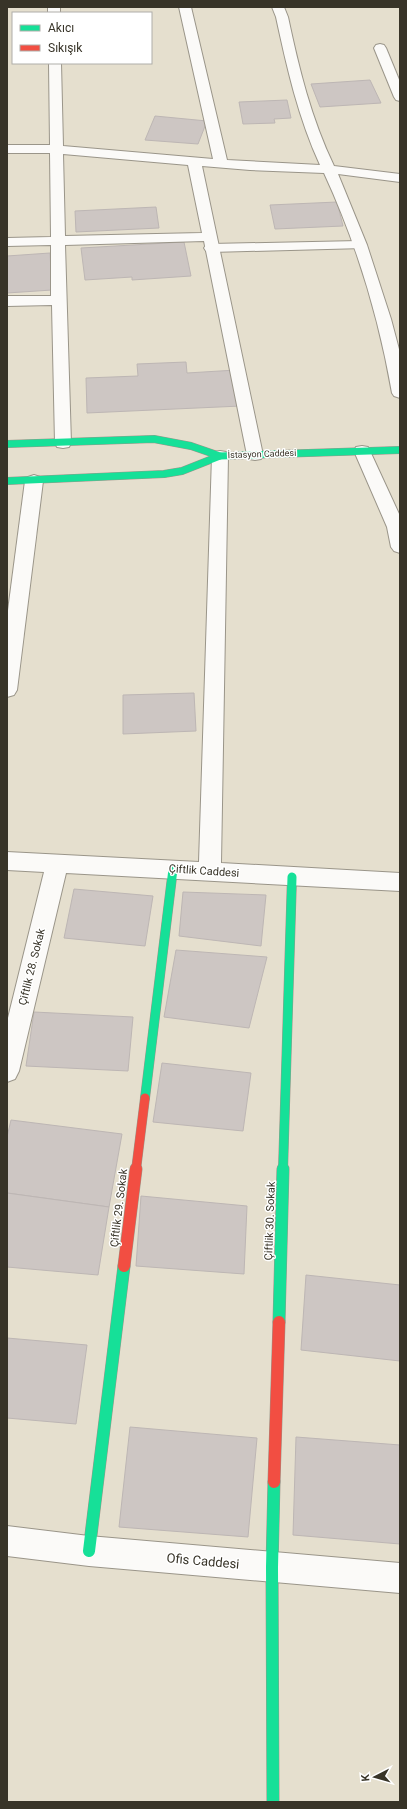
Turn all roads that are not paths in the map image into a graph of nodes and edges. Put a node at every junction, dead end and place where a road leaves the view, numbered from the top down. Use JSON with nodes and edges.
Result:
{"nodes":[{"id":1,"x":185,"y":7,"type":"edge"},
{"id":2,"x":278,"y":7,"type":"edge"},
{"id":3,"x":380,"y":48,"type":"dead end"},
{"id":4,"x":54,"y":64,"type":"edge"},
{"id":5,"x":398,"y":89,"type":"edge"},
{"id":6,"x":7,"y":149,"type":"edge"},
{"id":7,"x":56,"y":149,"type":"junction"},
{"id":8,"x":194,"y":161,"type":"junction"},
{"id":9,"x":221,"y":164,"type":"junction"},
{"id":10,"x":328,"y":169,"type":"junction"},
{"id":11,"x":400,"y":178,"type":"edge"},
{"id":12,"x":58,"y":241,"type":"junction"},
{"id":13,"x":7,"y":242,"type":"edge"},
{"id":14,"x":210,"y":242,"type":"junction"},
{"id":15,"x":359,"y":245,"type":"junction"},
{"id":16,"x":59,"y":300,"type":"junction"},
{"id":17,"x":7,"y":301,"type":"edge"},
{"id":18,"x":400,"y":393,"type":"edge"},
{"id":19,"x":63,"y":443,"type":"junction"},
{"id":20,"x":7,"y":444,"type":"edge"},
{"id":21,"x":400,"y":450,"type":"edge"},
{"id":22,"x":362,"y":451,"type":"junction"},
{"id":23,"x":255,"y":455,"type":"junction"},
{"id":24,"x":220,"y":456,"type":"junction"},
{"id":25,"x":7,"y":481,"type":"edge"},
{"id":26,"x":34,"y":481,"type":"junction"},
{"id":27,"x":400,"y":547,"type":"edge"},
{"id":28,"x":7,"y":690,"type":"edge"},
{"id":29,"x":7,"y":861,"type":"edge"},
{"id":30,"x":57,"y":863,"type":"junction"},
{"id":31,"x":173,"y":869,"type":"junction"},
{"id":32,"x":210,"y":871,"type":"junction"},
{"id":33,"x":292,"y":877,"type":"junction"},
{"id":34,"x":400,"y":882,"type":"edge"},
{"id":35,"x":7,"y":1071,"type":"edge"},
{"id":36,"x":7,"y":1541,"type":"edge"},
{"id":37,"x":89,"y":1551,"type":"junction"},
{"id":38,"x":272,"y":1567,"type":"junction"},
{"id":39,"x":400,"y":1578,"type":"edge"},
{"id":40,"x":273,"y":1802,"type":"edge"}],
"edges":[{"from":1,"to":9,"type":"street"},
{"from":2,"to":10,"type":"street"},
{"from":3,"to":5,"type":"street"},
{"from":4,"to":7,"type":"street"},
{"from":6,"to":7,"type":"street"},
{"from":7,"to":8,"type":"street"},
{"from":7,"to":12,"type":"street"},
{"from":8,"to":9,"type":"street"},
{"from":8,"to":14,"type":"street"},
{"from":9,"to":10,"type":"street"},
{"from":10,"to":11,"type":"street"},
{"from":10,"to":15,"type":"street"},
{"from":12,"to":13,"type":"street"},
{"from":12,"to":14,"type":"street"},
{"from":12,"to":16,"type":"street"},
{"from":14,"to":15,"type":"street"},
{"from":14,"to":23,"type":"street"},
{"from":15,"to":18,"type":"street"},
{"from":16,"to":17,"type":"street"},
{"from":16,"to":19,"type":"street"},
{"from":19,"to":20,"type":"street","name":"İstasyon Caddesi"},
{"from":19,"to":24,"type":"street","name":"İstasyon Caddesi"},
{"from":21,"to":22,"type":"street","name":"İstasyon Caddesi"},
{"from":22,"to":23,"type":"street","name":"İstasyon Caddesi"},
{"from":22,"to":27,"type":"street"},
{"from":23,"to":24,"type":"street","name":"İstasyon Caddesi"},
{"from":24,"to":26,"type":"street"},
{"from":24,"to":32,"type":"street"},
{"from":25,"to":26,"type":"street"},
{"from":26,"to":28,"type":"street"},
{"from":29,"to":30,"type":"street","name":"Çiftlik Caddesi"},
{"from":30,"to":31,"type":"street","name":"Çiftlik Caddesi"},
{"from":30,"to":35,"type":"street","name":"Çiftlik 28. Sokak"},
{"from":31,"to":32,"type":"street","name":"Çiftlik Caddesi"},
{"from":31,"to":37,"type":"street","name":"Çiftlik 29. Sokak"},
{"from":32,"to":33,"type":"street","name":"Çiftlik Caddesi"},
{"from":33,"to":34,"type":"street","name":"Çiftlik Caddesi"},
{"from":33,"to":38,"type":"street","name":"Çiftlik 30. Sokak"},
{"from":36,"to":37,"type":"street","name":"Ofis Caddesi"},
{"from":37,"to":38,"type":"street","name":"Ofis Caddesi"},
{"from":38,"to":39,"type":"street","name":"Ofis Caddesi"},
{"from":38,"to":40,"type":"street","name":"Çiftlik 30. Sokak"}]}
